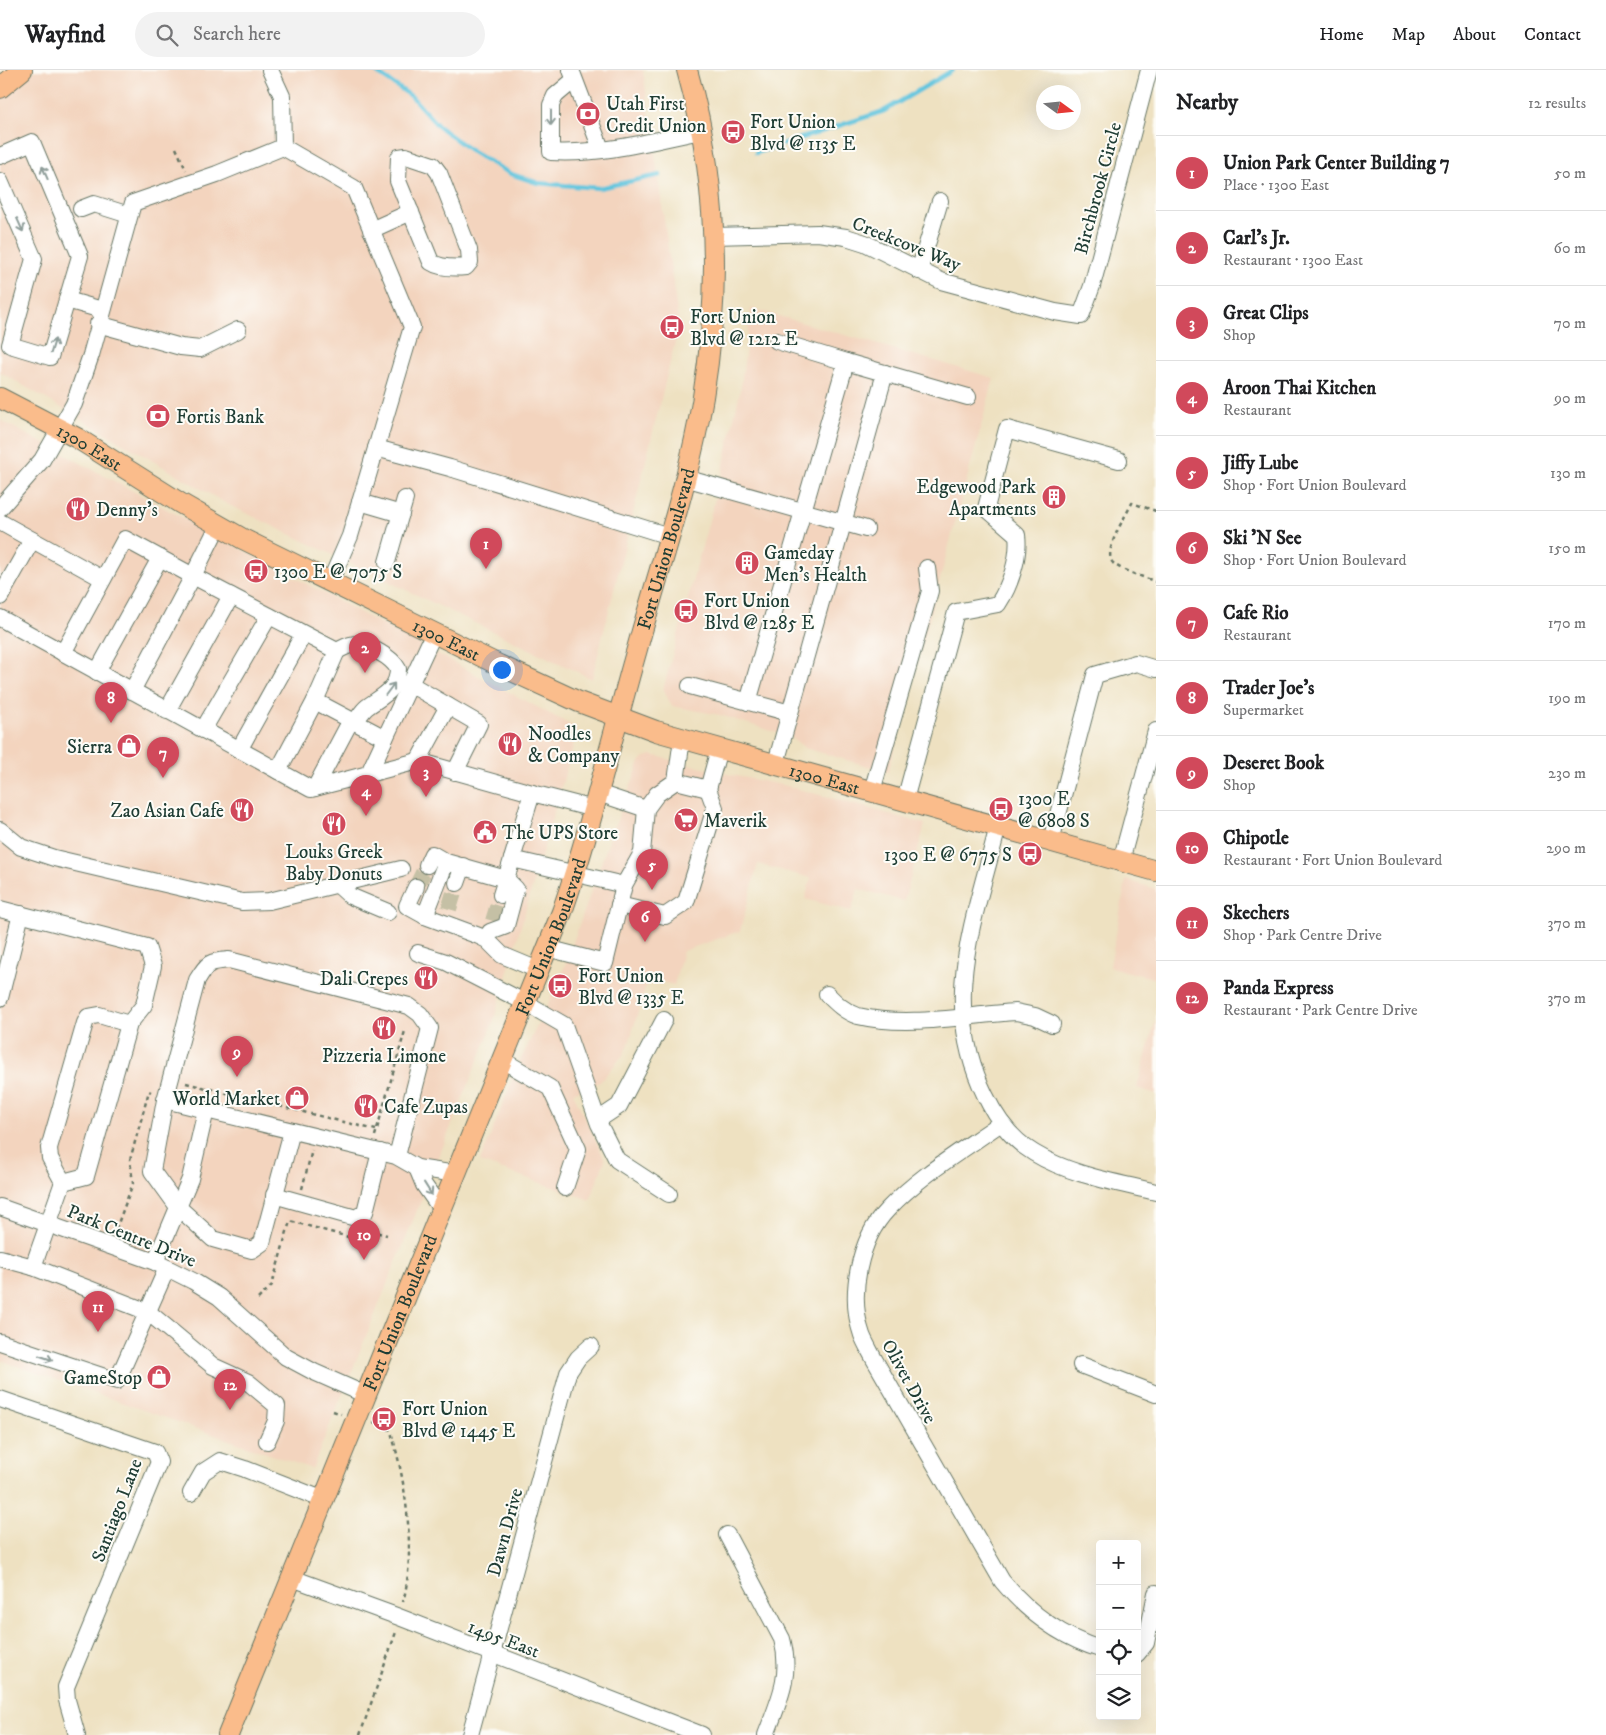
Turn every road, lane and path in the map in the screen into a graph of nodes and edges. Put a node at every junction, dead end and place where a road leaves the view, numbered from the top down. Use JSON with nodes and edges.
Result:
{"nodes":[{"id":1,"x":22,"y":70,"type":"edge"},
{"id":2,"x":270,"y":70,"type":"edge"},
{"id":3,"x":687,"y":70,"type":"edge"},
{"id":4,"x":1149,"y":70,"type":"edge"},
{"id":5,"x":573,"y":75,"type":"edge"},
{"id":6,"x":0,"y":88,"type":"edge"},
{"id":7,"x":701,"y":131,"type":"junction"},
{"id":8,"x":282,"y":147,"type":"junction"},
{"id":9,"x":176,"y":148,"type":"dead end"},
{"id":10,"x":600,"y":149,"type":"junction"},
{"id":11,"x":0,"y":156,"type":"edge"},
{"id":12,"x":0,"y":181,"type":"edge"},
{"id":13,"x":192,"y":182,"type":"junction"},
{"id":14,"x":940,"y":201,"type":"dead end"},
{"id":15,"x":82,"y":209,"type":"dead end"},
{"id":16,"x":411,"y":212,"type":"junction"},
{"id":17,"x":128,"y":215,"type":"junction"},
{"id":18,"x":371,"y":230,"type":"junction"},
{"id":19,"x":714,"y":236,"type":"junction"},
{"id":20,"x":919,"y":271,"type":"junction"},
{"id":21,"x":67,"y":300,"type":"junction"},
{"id":22,"x":1081,"y":316,"type":"joint"},
{"id":23,"x":100,"y":317,"type":"junction"},
{"id":24,"x":238,"y":330,"type":"dead end"},
{"id":25,"x":778,"y":341,"type":"dead end"},
{"id":26,"x":846,"y":362,"type":"junction"},
{"id":27,"x":885,"y":373,"type":"junction"},
{"id":28,"x":968,"y":396,"type":"dead end"},
{"id":29,"x":0,"y":398,"type":"edge"},
{"id":30,"x":61,"y":429,"type":"junction"},
{"id":31,"x":376,"y":448,"type":"junction"},
{"id":32,"x":1119,"y":460,"type":"dead end"},
{"id":33,"x":685,"y":478,"type":"junction"},
{"id":34,"x":360,"y":502,"type":"junction"},
{"id":35,"x":0,"y":508,"type":"edge"},
{"id":36,"x":1156,"y":510,"type":"edge"},
{"id":37,"x":803,"y":511,"type":"junction"},
{"id":38,"x":0,"y":522,"type":"edge"},
{"id":39,"x":843,"y":523,"type":"junction"},
{"id":40,"x":218,"y":526,"type":"junction"},
{"id":41,"x":866,"y":529,"type":"dead end"},
{"id":42,"x":669,"y":536,"type":"junction"},
{"id":43,"x":32,"y":540,"type":"junction"},
{"id":44,"x":160,"y":558,"type":"junction"},
{"id":45,"x":387,"y":562,"type":"dead end"},
{"id":46,"x":927,"y":568,"type":"dead end"},
{"id":47,"x":193,"y":576,"type":"junction"},
{"id":48,"x":104,"y":579,"type":"junction"},
{"id":49,"x":330,"y":582,"type":"junction"},
{"id":50,"x":1156,"y":582,"type":"edge"},
{"id":51,"x":230,"y":596,"type":"junction"},
{"id":52,"x":0,"y":597,"type":"edge"},
{"id":53,"x":269,"y":616,"type":"junction"},
{"id":54,"x":0,"y":618,"type":"edge"},
{"id":55,"x":434,"y":634,"type":"junction"},
{"id":56,"x":303,"y":635,"type":"junction"},
{"id":57,"x":337,"y":651,"type":"junction"},
{"id":58,"x":62,"y":653,"type":"junction"},
{"id":59,"x":1156,"y":669,"type":"edge"},
{"id":60,"x":97,"y":672,"type":"junction"},
{"id":61,"x":410,"y":684,"type":"junction"},
{"id":62,"x":690,"y":686,"type":"dead end"},
{"id":63,"x":132,"y":691,"type":"junction"},
{"id":64,"x":315,"y":701,"type":"junction"},
{"id":65,"x":748,"y":702,"type":"junction"},
{"id":66,"x":448,"y":706,"type":"junction"},
{"id":67,"x":167,"y":710,"type":"junction"},
{"id":68,"x":790,"y":713,"type":"junction"},
{"id":69,"x":618,"y":717,"type":"junction"},
{"id":70,"x":353,"y":721,"type":"junction"},
{"id":71,"x":203,"y":730,"type":"junction"},
{"id":72,"x":1156,"y":731,"type":"edge"},
{"id":73,"x":385,"y":738,"type":"junction"},
{"id":74,"x":682,"y":738,"type":"junction"},
{"id":75,"x":719,"y":749,"type":"junction"},
{"id":76,"x":239,"y":750,"type":"junction"},
{"id":77,"x":418,"y":761,"type":"junction"},
{"id":78,"x":776,"y":763,"type":"junction"},
{"id":79,"x":278,"y":771,"type":"junction"},
{"id":80,"x":455,"y":772,"type":"junction"},
{"id":81,"x":368,"y":775,"type":"junction"},
{"id":82,"x":676,"y":781,"type":"junction"},
{"id":83,"x":315,"y":788,"type":"junction"},
{"id":84,"x":708,"y":789,"type":"junction"},
{"id":85,"x":872,"y":791,"type":"junction"},
{"id":86,"x":532,"y":793,"type":"junction"},
{"id":87,"x":905,"y":800,"type":"junction"},
{"id":88,"x":596,"y":801,"type":"junction"},
{"id":89,"x":646,"y":809,"type":"junction"},
{"id":90,"x":998,"y":826,"type":"junction"},
{"id":91,"x":0,"y":830,"type":"edge"},
{"id":92,"x":1051,"y":841,"type":"junction"},
{"id":93,"x":512,"y":858,"type":"junction"},
{"id":94,"x":1121,"y":861,"type":"junction"},
{"id":95,"x":446,"y":862,"type":"junction"},
{"id":96,"x":427,"y":865,"type":"dead end"},
{"id":97,"x":463,"y":866,"type":"junction"},
{"id":98,"x":401,"y":869,"type":"dead end"},
{"id":99,"x":1156,"y":871,"type":"edge"},
{"id":100,"x":575,"y":874,"type":"junction"},
{"id":101,"x":506,"y":879,"type":"junction"},
{"id":102,"x":457,"y":883,"type":"tunnel mouth"},
{"id":103,"x":337,"y":884,"type":"junction"},
{"id":104,"x":624,"y":885,"type":"junction"},
{"id":105,"x":416,"y":887,"type":"tunnel mouth"},
{"id":106,"x":501,"y":895,"type":"tunnel mouth"},
{"id":107,"x":619,"y":905,"type":"junction"},
{"id":108,"x":0,"y":908,"type":"edge"},
{"id":109,"x":388,"y":912,"type":"dead end"},
{"id":110,"x":21,"y":914,"type":"junction"},
{"id":111,"x":424,"y":916,"type":"junction"},
{"id":112,"x":490,"y":931,"type":"junction"},
{"id":113,"x":548,"y":948,"type":"junction"},
{"id":114,"x":418,"y":953,"type":"dead end"},
{"id":115,"x":538,"y":970,"type":"junction"},
{"id":116,"x":827,"y":994,"type":"dead end"},
{"id":117,"x":0,"y":998,"type":"edge"},
{"id":118,"x":526,"y":1003,"type":"junction"},
{"id":119,"x":963,"y":1016,"type":"junction"},
{"id":120,"x":664,"y":1020,"type":"dead end"},
{"id":121,"x":129,"y":1024,"type":"junction"},
{"id":122,"x":1052,"y":1024,"type":"dead end"},
{"id":123,"x":405,"y":1031,"type":"dead end"},
{"id":124,"x":502,"y":1060,"type":"junction"},
{"id":125,"x":185,"y":1087,"type":"dead end"},
{"id":126,"x":160,"y":1097,"type":"junction"},
{"id":127,"x":206,"y":1110,"type":"junction"},
{"id":128,"x":311,"y":1113,"type":"junction"},
{"id":129,"x":310,"y":1119,"type":"dead end"},
{"id":130,"x":598,"y":1120,"type":"junction"},
{"id":131,"x":1001,"y":1123,"type":"junction"},
{"id":132,"x":376,"y":1130,"type":"junction"},
{"id":133,"x":292,"y":1131,"type":"junction"},
{"id":134,"x":381,"y":1146,"type":"junction"},
{"id":135,"x":312,"y":1147,"type":"dead end"},
{"id":136,"x":397,"y":1156,"type":"junction"},
{"id":137,"x":417,"y":1168,"type":"junction"},
{"id":138,"x":456,"y":1174,"type":"junction"},
{"id":139,"x":63,"y":1182,"type":"junction"},
{"id":140,"x":565,"y":1188,"type":"dead end"},
{"id":141,"x":301,"y":1192,"type":"dead end"},
{"id":142,"x":1156,"y":1192,"type":"edge"},
{"id":143,"x":669,"y":1194,"type":"dead end"},
{"id":144,"x":274,"y":1195,"type":"junction"},
{"id":145,"x":0,"y":1207,"type":"edge"},
{"id":146,"x":178,"y":1207,"type":"junction"},
{"id":147,"x":441,"y":1210,"type":"junction"},
{"id":148,"x":47,"y":1223,"type":"junction"},
{"id":149,"x":116,"y":1229,"type":"dead end"},
{"id":150,"x":386,"y":1235,"type":"dead end"},
{"id":151,"x":0,"y":1258,"type":"edge"},
{"id":152,"x":161,"y":1265,"type":"junction"},
{"id":153,"x":33,"y":1267,"type":"junction"},
{"id":154,"x":258,"y":1299,"type":"dead end"},
{"id":155,"x":148,"y":1312,"type":"junction"},
{"id":156,"x":0,"y":1342,"type":"edge"},
{"id":157,"x":590,"y":1346,"type":"dead end"},
{"id":158,"x":1081,"y":1364,"type":"dead end"},
{"id":159,"x":1156,"y":1394,"type":"edge"},
{"id":160,"x":366,"y":1395,"type":"junction"},
{"id":161,"x":0,"y":1399,"type":"edge"},
{"id":162,"x":380,"y":1424,"type":"dead end"},
{"id":163,"x":267,"y":1441,"type":"dead end"},
{"id":164,"x":191,"y":1493,"type":"dead end"},
{"id":165,"x":324,"y":1500,"type":"junction"},
{"id":166,"x":727,"y":1535,"type":"dead end"},
{"id":167,"x":292,"y":1578,"type":"junction"},
{"id":168,"x":1156,"y":1593,"type":"edge"},
{"id":169,"x":402,"y":1605,"type":"dead end"},
{"id":170,"x":396,"y":1630,"type":"dead end"},
{"id":171,"x":1096,"y":1647,"type":"edge"},
{"id":172,"x":1141,"y":1649,"type":"edge"},
{"id":173,"x":492,"y":1655,"type":"junction"},
{"id":174,"x":77,"y":1735,"type":"edge"},
{"id":175,"x":228,"y":1735,"type":"edge"},
{"id":176,"x":360,"y":1735,"type":"edge"},
{"id":177,"x":470,"y":1735,"type":"edge"},
{"id":178,"x":702,"y":1735,"type":"edge"},
{"id":179,"x":766,"y":1735,"type":"edge"}],
"edges":[{"from":1,"to":6,"type":"main road"},
{"from":2,"to":8,"type":"street"},
{"from":3,"to":7,"type":"main road","name":"Fort Union Boulevard"},
{"from":4,"to":22,"type":"street","name":"Birchbrook Circle"},
{"from":5,"to":10,"type":"street"},
{"from":5,"to":10,"type":"street","one_way":true},
{"from":7,"to":10,"type":"street"},
{"from":7,"to":19,"type":"main road","name":"Fort Union Boulevard"},
{"from":8,"to":13,"type":"street"},
{"from":8,"to":18,"type":"street"},
{"from":9,"to":13,"type":"path"},
{"from":21,"to":11,"type":"street","one_way":true},
{"from":12,"to":21,"type":"street","one_way":true},
{"from":13,"to":17,"type":"street"},
{"from":14,"to":20,"type":"street"},
{"from":15,"to":17,"type":"street"},
{"from":16,"to":16,"type":"street"},
{"from":16,"to":18,"type":"street"},
{"from":17,"to":23,"type":"street"},
{"from":18,"to":31,"type":"street"},
{"from":19,"to":20,"type":"street","name":"Creekcove Way"},
{"from":19,"to":33,"type":"main road","name":"Fort Union Boulevard"},
{"from":20,"to":22,"type":"street","name":"Creekcove Way"},
{"from":21,"to":23,"type":"street"},
{"from":23,"to":24,"type":"street"},
{"from":23,"to":30,"type":"street"},
{"from":25,"to":26,"type":"street"},
{"from":26,"to":27,"type":"street"},
{"from":26,"to":37,"type":"street"},
{"from":27,"to":28,"type":"street"},
{"from":27,"to":39,"type":"street"},
{"from":29,"to":30,"type":"main road","name":"1300 East"},
{"from":30,"to":35,"type":"street"},
{"from":30,"to":40,"type":"main road","name":"1300 East"},
{"from":31,"to":34,"type":"street"},
{"from":31,"to":42,"type":"street"},
{"from":32,"to":87,"type":"street"},
{"from":33,"to":37,"type":"street"},
{"from":33,"to":42,"type":"main road","name":"Fort Union Boulevard"},
{"from":34,"to":45,"type":"street"},
{"from":34,"to":49,"type":"street"},
{"from":36,"to":50,"type":"path"},
{"from":37,"to":39,"type":"street"},
{"from":37,"to":65,"type":"street"},
{"from":38,"to":43,"type":"street"},
{"from":39,"to":41,"type":"street"},
{"from":39,"to":68,"type":"street"},
{"from":40,"to":47,"type":"street"},
{"from":40,"to":49,"type":"main road","name":"1300 East"},
{"from":42,"to":69,"type":"main road","name":"Fort Union Boulevard"},
{"from":43,"to":48,"type":"street"},
{"from":43,"to":52,"type":"street"},
{"from":44,"to":47,"type":"street"},
{"from":44,"to":48,"type":"street"},
{"from":44,"to":60,"type":"street"},
{"from":46,"to":85,"type":"street"},
{"from":47,"to":51,"type":"street"},
{"from":47,"to":63,"type":"street"},
{"from":48,"to":58,"type":"street"},
{"from":49,"to":55,"type":"main road","name":"1300 East"},
{"from":51,"to":53,"type":"street"},
{"from":51,"to":67,"type":"street"},
{"from":53,"to":56,"type":"street"},
{"from":53,"to":71,"type":"street"},
{"from":54,"to":58,"type":"street"},
{"from":55,"to":61,"type":"street"},
{"from":55,"to":69,"type":"main road","name":"1300 East"},
{"from":56,"to":57,"type":"street"},
{"from":56,"to":76,"type":"street"},
{"from":57,"to":64,"type":"street"},
{"from":70,"to":57,"type":"street","one_way":true},
{"from":58,"to":60,"type":"street"},
{"from":59,"to":92,"type":"street"},
{"from":60,"to":63,"type":"street"},
{"from":61,"to":66,"type":"street"},
{"from":61,"to":73,"type":"street"},
{"from":62,"to":65,"type":"street"},
{"from":63,"to":67,"type":"street"},
{"from":64,"to":70,"type":"street"},
{"from":64,"to":79,"type":"street"},
{"from":65,"to":68,"type":"street"},
{"from":66,"to":77,"type":"street"},
{"from":66,"to":80,"type":"street"},
{"from":67,"to":71,"type":"street"},
{"from":68,"to":78,"type":"street"},
{"from":69,"to":74,"type":"main road","name":"1300 East"},
{"from":69,"to":88,"type":"main road","name":"Fort Union Boulevard"},
{"from":70,"to":73,"type":"street"},
{"from":70,"to":83,"type":"street"},
{"from":71,"to":76,"type":"street"},
{"from":72,"to":94,"type":"street"},
{"from":73,"to":81,"type":"street"},
{"from":74,"to":75,"type":"main road","name":"1300 East"},
{"from":74,"to":82,"type":"street"},
{"from":75,"to":78,"type":"main road","name":"1300 East"},
{"from":75,"to":84,"type":"street"},
{"from":76,"to":79,"type":"street"},
{"from":77,"to":80,"type":"street"},
{"from":77,"to":81,"type":"street"},
{"from":78,"to":85,"type":"main road","name":"1300 East"},
{"from":79,"to":83,"type":"street"},
{"from":80,"to":86,"type":"street"},
{"from":81,"to":83,"type":"street"},
{"from":82,"to":84,"type":"street"},
{"from":82,"to":89,"type":"street"},
{"from":84,"to":107,"type":"street"},
{"from":85,"to":87,"type":"main road","name":"1300 East"},
{"from":86,"to":88,"type":"street"},
{"from":86,"to":93,"type":"street"},
{"from":87,"to":90,"type":"main road","name":"1300 East"},
{"from":88,"to":89,"type":"street"},
{"from":88,"to":100,"type":"main road","name":"Fort Union Boulevard"},
{"from":89,"to":104,"type":"street"},
{"from":90,"to":92,"type":"main road","name":"1300 East"},
{"from":90,"to":119,"type":"street"},
{"from":91,"to":103,"type":"street"},
{"from":92,"to":94,"type":"main road","name":"1300 East"},
{"from":93,"to":100,"type":"street"},
{"from":93,"to":101,"type":"street"},
{"from":94,"to":99,"type":"main road","name":"1300 East"},
{"from":95,"to":96,"type":"street"},
{"from":95,"to":97,"type":"street"},
{"from":95,"to":111,"type":"street"},
{"from":97,"to":101,"type":"street"},
{"from":97,"to":102,"type":"street"},
{"from":98,"to":103,"type":"street"},
{"from":100,"to":104,"type":"street"},
{"from":100,"to":113,"type":"main road","name":"Fort Union Boulevard"},
{"from":101,"to":106,"type":"street"},
{"from":101,"to":112,"type":"street"},
{"from":103,"to":109,"type":"street"},
{"from":104,"to":107,"type":"street"},
{"from":105,"to":111,"type":"street"},
{"from":107,"to":113,"type":"street"},
{"from":108,"to":110,"type":"street"},
{"from":110,"to":117,"type":"street"},
{"from":110,"to":121,"type":"street"},
{"from":111,"to":112,"type":"street"},
{"from":112,"to":115,"type":"street"},
{"from":113,"to":115,"type":"main road","name":"Fort Union Boulevard"},
{"from":114,"to":118,"type":"street"},
{"from":115,"to":118,"type":"main road","name":"Fort Union Boulevard"},
{"from":116,"to":119,"type":"street"},
{"from":118,"to":124,"type":"main road","name":"Fort Union Boulevard"},
{"from":118,"to":130,"type":"street"},
{"from":119,"to":122,"type":"street"},
{"from":119,"to":131,"type":"street"},
{"from":120,"to":130,"type":"street"},
{"from":121,"to":139,"type":"street"},
{"from":121,"to":139,"type":"street"},
{"from":123,"to":132,"type":"path"},
{"from":124,"to":138,"type":"main road","name":"Fort Union Boulevard"},
{"from":124,"to":140,"type":"street"},
{"from":125,"to":128,"type":"path"},
{"from":126,"to":127,"type":"street"},
{"from":126,"to":136,"type":"street"},
{"from":126,"to":146,"type":"street"},
{"from":126,"to":149,"type":"path"},
{"from":127,"to":133,"type":"street"},
{"from":127,"to":146,"type":"street"},
{"from":128,"to":129,"type":"path"},
{"from":128,"to":132,"type":"path"},
{"from":130,"to":143,"type":"street"},
{"from":131,"to":142,"type":"street"},
{"from":131,"to":171,"type":"street","name":"Olivet Drive"},
{"from":132,"to":134,"type":"path"},
{"from":133,"to":134,"type":"street"},
{"from":133,"to":144,"type":"street"},
{"from":134,"to":136,"type":"street"},
{"from":134,"to":144,"type":"street"},
{"from":135,"to":141,"type":"path"},
{"from":136,"to":137,"type":"street"},
{"from":137,"to":138,"type":"street"},
{"from":137,"to":147,"type":"street","one_way":true},
{"from":138,"to":147,"type":"main road","name":"Fort Union Boulevard"},
{"from":139,"to":148,"type":"street"},
{"from":144,"to":146,"type":"street"},
{"from":145,"to":148,"type":"street","name":"Park Centre Drive"},
{"from":146,"to":152,"type":"street"},
{"from":147,"to":160,"type":"main road","name":"Fort Union Boulevard"},
{"from":148,"to":152,"type":"street","name":"Park Centre Drive"},
{"from":148,"to":153,"type":"street"},
{"from":150,"to":154,"type":"path"},
{"from":151,"to":153,"type":"street"},
{"from":152,"to":155,"type":"street"},
{"from":152,"to":160,"type":"street","name":"Park Centre Drive"},
{"from":153,"to":155,"type":"street"},
{"from":156,"to":155,"type":"street","one_way":true},
{"from":155,"to":163,"type":"street"},
{"from":157,"to":173,"type":"street","name":"Dawn Drive"},
{"from":158,"to":159,"type":"street"},
{"from":160,"to":165,"type":"main road","name":"Fort Union Boulevard"},
{"from":161,"to":174,"type":"street","name":"Santiago Lane"},
{"from":162,"to":169,"type":"path"},
{"from":164,"to":165,"type":"street"},
{"from":165,"to":167,"type":"main road","name":"Fort Union Boulevard"},
{"from":166,"to":179,"type":"street"},
{"from":167,"to":173,"type":"street","name":"1495 East"},
{"from":167,"to":175,"type":"main road","name":"Fort Union Boulevard"},
{"from":168,"to":172,"type":"street"},
{"from":170,"to":176,"type":"path"},
{"from":173,"to":177,"type":"street","name":"Dawn Drive"},
{"from":173,"to":178,"type":"street","name":"1495 East"}]}
